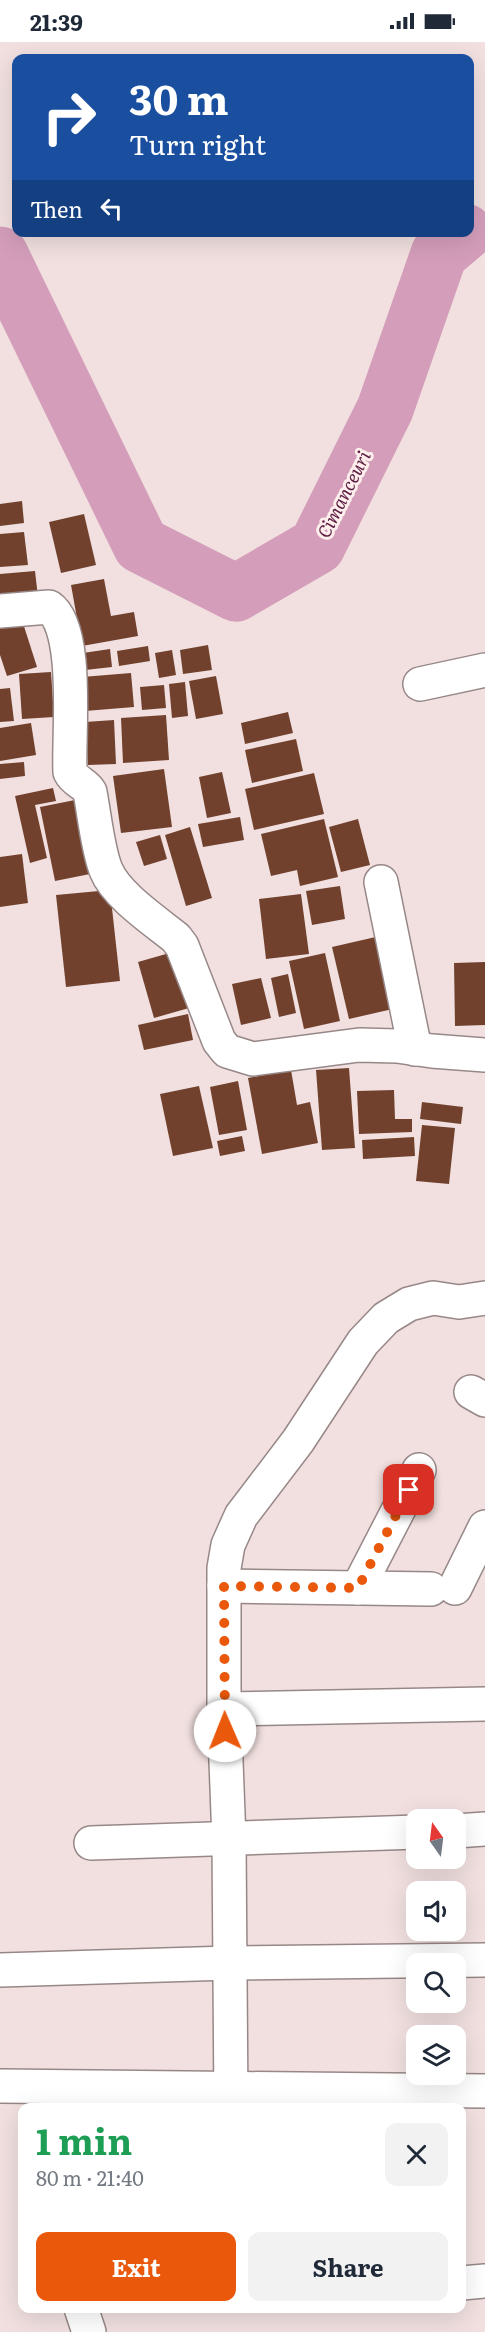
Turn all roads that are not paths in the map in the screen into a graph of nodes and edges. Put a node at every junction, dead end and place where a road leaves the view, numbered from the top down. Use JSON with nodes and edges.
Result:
{"nodes":[{"id":1,"x":0,"y":611,"type":"edge"},
{"id":2,"x":485,"y":670,"type":"edge"},
{"id":3,"x":420,"y":684,"type":"dead end"},
{"id":4,"x":381,"y":882,"type":"dead end"},
{"id":5,"x":415,"y":1049,"type":"junction"},
{"id":6,"x":485,"y":1055,"type":"edge"},
{"id":7,"x":485,"y":1298,"type":"edge"},
{"id":8,"x":419,"y":1470,"type":"dead end"},
{"id":9,"x":485,"y":1527,"type":"edge"},
{"id":10,"x":224,"y":1586,"type":"junction"},
{"id":11,"x":358,"y":1588,"type":"junction"},
{"id":12,"x":485,"y":1704,"type":"edge"},
{"id":13,"x":225,"y":1709,"type":"junction"},
{"id":14,"x":485,"y":1829,"type":"edge"},
{"id":15,"x":466,"y":1830,"type":"edge"},
{"id":16,"x":406,"y":1832,"type":"edge"},
{"id":17,"x":229,"y":1840,"type":"junction"},
{"id":18,"x":91,"y":1843,"type":"dead end"},
{"id":19,"x":485,"y":1960,"type":"edge"},
{"id":20,"x":229,"y":1963,"type":"junction"},
{"id":21,"x":0,"y":1970,"type":"edge"},
{"id":22,"x":0,"y":2086,"type":"edge"},
{"id":23,"x":485,"y":2091,"type":"edge"},
{"id":24,"x":231,"y":2098,"type":"edge"},
{"id":25,"x":485,"y":2281,"type":"edge"},
{"id":26,"x":466,"y":2283,"type":"edge"},
{"id":27,"x":83,"y":2313,"type":"edge"},
{"id":28,"x":89,"y":2332,"type":"edge"}],
"edges":[{"from":1,"to":5,"type":"street"},
{"from":2,"to":3,"type":"street"},
{"from":4,"to":5,"type":"street"},
{"from":5,"to":6,"type":"street"},
{"from":7,"to":10,"type":"street"},
{"from":8,"to":11,"type":"street"},
{"from":9,"to":11,"type":"street"},
{"from":10,"to":11,"type":"street"},
{"from":10,"to":13,"type":"street"},
{"from":12,"to":13,"type":"street"},
{"from":13,"to":17,"type":"street"},
{"from":14,"to":15,"type":"street"},
{"from":16,"to":17,"type":"street"},
{"from":17,"to":18,"type":"street"},
{"from":17,"to":20,"type":"street"},
{"from":19,"to":20,"type":"street"},
{"from":20,"to":21,"type":"street"},
{"from":20,"to":24,"type":"street"},
{"from":22,"to":24,"type":"street"},
{"from":23,"to":24,"type":"street"},
{"from":25,"to":26,"type":"street"},
{"from":27,"to":28,"type":"street"}]}
